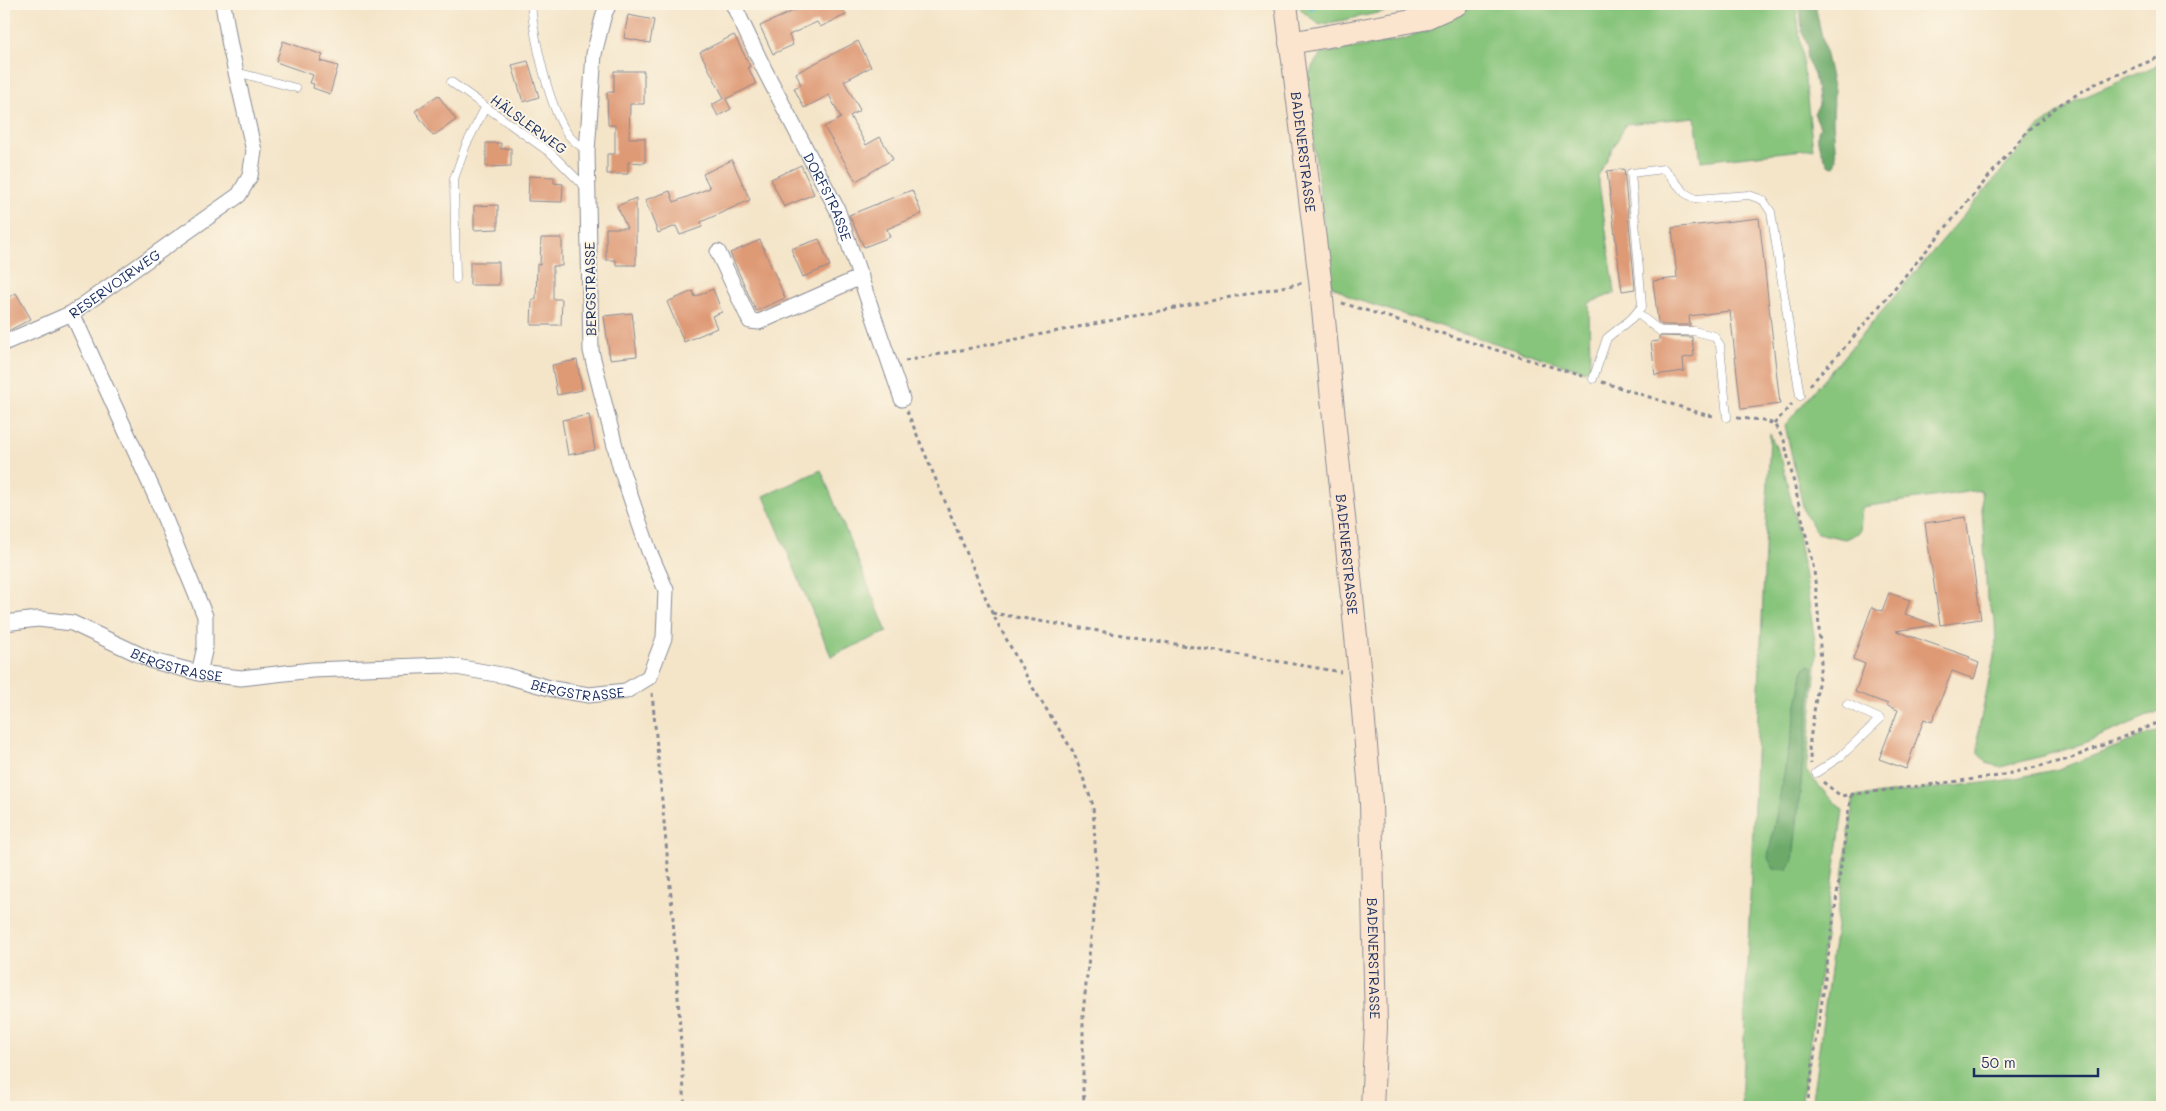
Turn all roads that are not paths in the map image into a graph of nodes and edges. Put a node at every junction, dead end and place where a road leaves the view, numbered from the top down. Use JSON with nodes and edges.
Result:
{"nodes":[{"id":1,"x":223,"y":4,"type":"edge"},
{"id":2,"x":531,"y":4,"type":"edge"},
{"id":3,"x":609,"y":4,"type":"edge"},
{"id":4,"x":733,"y":4,"type":"edge"},
{"id":5,"x":1286,"y":4,"type":"edge"},
{"id":6,"x":1457,"y":4,"type":"edge"},
{"id":7,"x":1290,"y":43,"type":"junction"},
{"id":8,"x":236,"y":72,"type":"junction"},
{"id":9,"x":451,"y":82,"type":"dead end"},
{"id":10,"x":296,"y":88,"type":"dead end"},
{"id":11,"x":485,"y":108,"type":"junction"},
{"id":12,"x":588,"y":151,"type":"junction"},
{"id":13,"x":588,"y":191,"type":"junction"},
{"id":14,"x":718,"y":252,"type":"dead end"},
{"id":15,"x":861,"y":277,"type":"junction"},
{"id":16,"x":456,"y":280,"type":"dead end"},
{"id":17,"x":72,"y":313,"type":"junction"},
{"id":18,"x":1637,"y":313,"type":"junction"},
{"id":19,"x":4,"y":343,"type":"edge"},
{"id":20,"x":1593,"y":379,"type":"road end"},
{"id":21,"x":1800,"y":396,"type":"road end"},
{"id":22,"x":902,"y":399,"type":"road end"},
{"id":23,"x":1727,"y":417,"type":"road end"},
{"id":24,"x":4,"y":622,"type":"edge"},
{"id":25,"x":200,"y":673,"type":"junction"},
{"id":26,"x":1847,"y":704,"type":"dead end"},
{"id":27,"x":1816,"y":773,"type":"road end"},
{"id":28,"x":1372,"y":1107,"type":"edge"}],
"edges":[{"from":1,"to":8,"type":"street","name":"RESERVOIRWEG"},
{"from":2,"to":12,"type":"lane"},
{"from":3,"to":12,"type":"street","name":"BERGSTRASSE"},
{"from":4,"to":15,"type":"street","name":"DORFSTRASSE"},
{"from":5,"to":7,"type":"street","name":"BADENERSTRASSE"},
{"from":6,"to":7,"type":"street"},
{"from":7,"to":28,"type":"street","name":"BADENERSTRASSE"},
{"from":8,"to":10,"type":"lane"},
{"from":8,"to":17,"type":"street","name":"RESERVOIRWEG"},
{"from":9,"to":11,"type":"lane","name":"HÄLSLERWEG"},
{"from":11,"to":13,"type":"lane","name":"HÄLSLERWEG"},
{"from":11,"to":16,"type":"lane"},
{"from":12,"to":13,"type":"street","name":"BERGSTRASSE"},
{"from":13,"to":25,"type":"street","name":"BERGSTRASSE"},
{"from":14,"to":15,"type":"street"},
{"from":15,"to":22,"type":"street","name":"DORFSTRASSE"},
{"from":17,"to":19,"type":"street"},
{"from":17,"to":25,"type":"street","name":"RESERVOIRWEG"},
{"from":18,"to":20,"type":"lane"},
{"from":18,"to":21,"type":"lane"},
{"from":18,"to":23,"type":"lane"},
{"from":24,"to":25,"type":"street","name":"BERGSTRASSE"},
{"from":26,"to":27,"type":"lane"}]}
